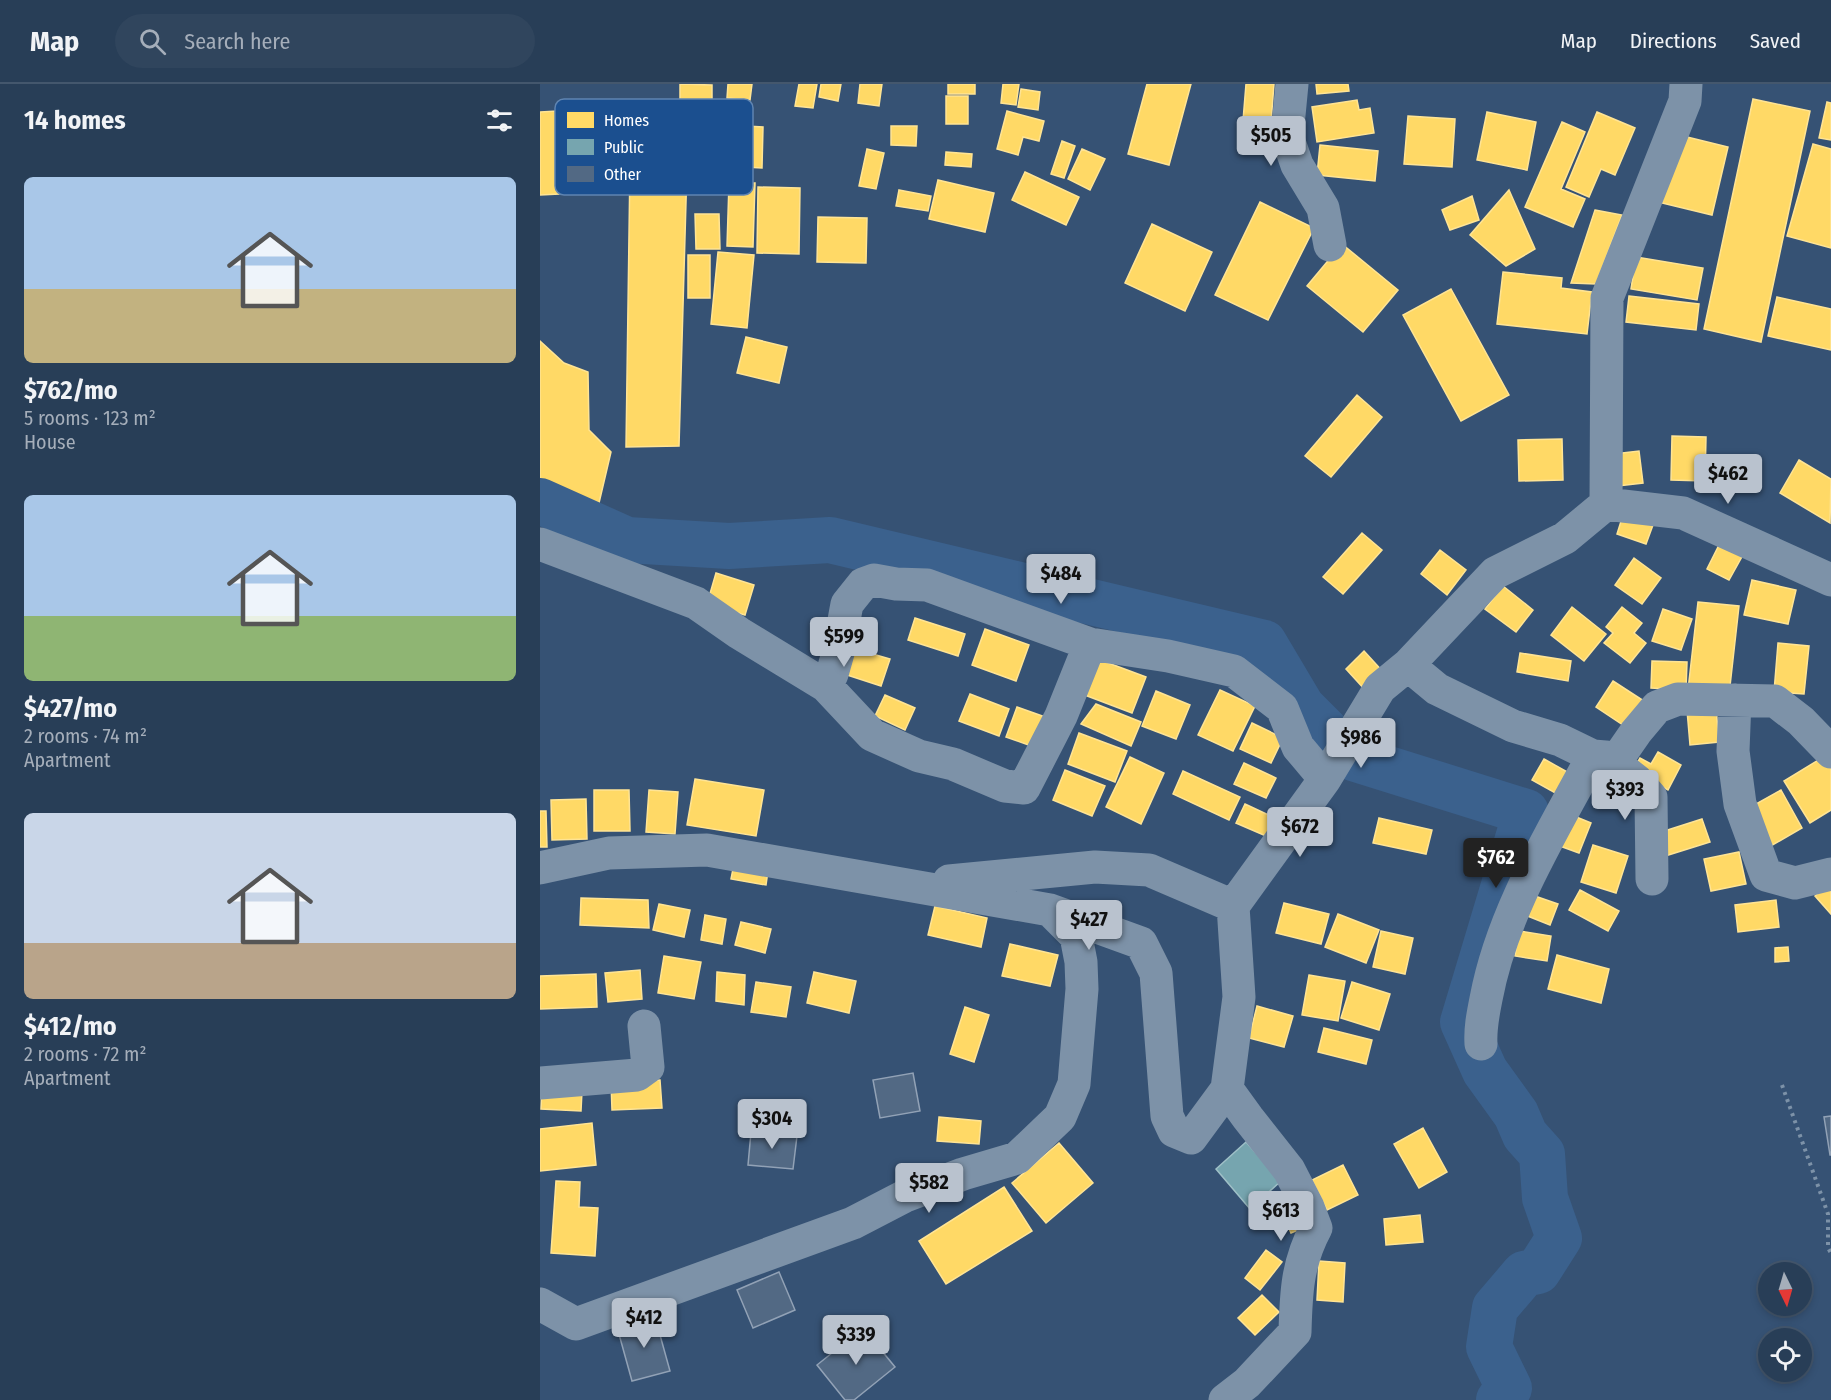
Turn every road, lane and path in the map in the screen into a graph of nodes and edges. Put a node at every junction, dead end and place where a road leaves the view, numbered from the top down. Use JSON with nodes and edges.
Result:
{"nodes":[{"id":1,"x":1292,"y":84,"type":"edge"},
{"id":2,"x":1686,"y":84,"type":"edge"},
{"id":3,"x":1330,"y":245,"type":"dead end"},
{"id":4,"x":1606,"y":504,"type":"junction"},
{"id":5,"x":540,"y":544,"type":"edge"},
{"id":6,"x":1831,"y":580,"type":"edge"},
{"id":7,"x":1090,"y":644,"type":"junction"},
{"id":8,"x":1408,"y":665,"type":"junction"},
{"id":9,"x":826,"y":686,"type":"junction"},
{"id":10,"x":1735,"y":700,"type":"junction"},
{"id":11,"x":1831,"y":752,"type":"edge"},
{"id":12,"x":1600,"y":757,"type":"junction"},
{"id":13,"x":1324,"y":779,"type":"junction"},
{"id":14,"x":540,"y":868,"type":"edge"},
{"id":15,"x":1831,"y":874,"type":"edge"},
{"id":16,"x":1652,"y":879,"type":"dead end"},
{"id":17,"x":930,"y":889,"type":"junction"},
{"id":18,"x":1233,"y":906,"type":"junction"},
{"id":19,"x":1050,"y":910,"type":"junction"},
{"id":20,"x":644,"y":1026,"type":"dead end"},
{"id":21,"x":1481,"y":1044,"type":"dead end"},
{"id":22,"x":540,"y":1083,"type":"edge"},
{"id":23,"x":1782,"y":1085,"type":"dead end"},
{"id":24,"x":1227,"y":1089,"type":"junction"},
{"id":25,"x":1830,"y":1213,"type":"edge"},
{"id":26,"x":1831,"y":1253,"type":"edge"},
{"id":27,"x":540,"y":1304,"type":"edge"},
{"id":28,"x":1225,"y":1400,"type":"edge"}],
"edges":[{"from":1,"to":3,"type":"street"},
{"from":2,"to":4,"type":"street"},
{"from":4,"to":6,"type":"street"},
{"from":4,"to":8,"type":"street"},
{"from":5,"to":9,"type":"street"},
{"from":7,"to":9,"type":"street"},
{"from":7,"to":9,"type":"street"},
{"from":7,"to":13,"type":"street"},
{"from":8,"to":12,"type":"street"},
{"from":8,"to":13,"type":"street"},
{"from":10,"to":11,"type":"street"},
{"from":10,"to":12,"type":"street"},
{"from":10,"to":15,"type":"street"},
{"from":12,"to":16,"type":"street"},
{"from":12,"to":21,"type":"street"},
{"from":13,"to":18,"type":"street"},
{"from":14,"to":17,"type":"street"},
{"from":17,"to":18,"type":"street"},
{"from":17,"to":19,"type":"street"},
{"from":18,"to":24,"type":"street"},
{"from":19,"to":24,"type":"street"},
{"from":19,"to":27,"type":"street"},
{"from":20,"to":22,"type":"street"},
{"from":23,"to":25,"type":"path"},
{"from":24,"to":28,"type":"street"},
{"from":25,"to":26,"type":"path"}]}
